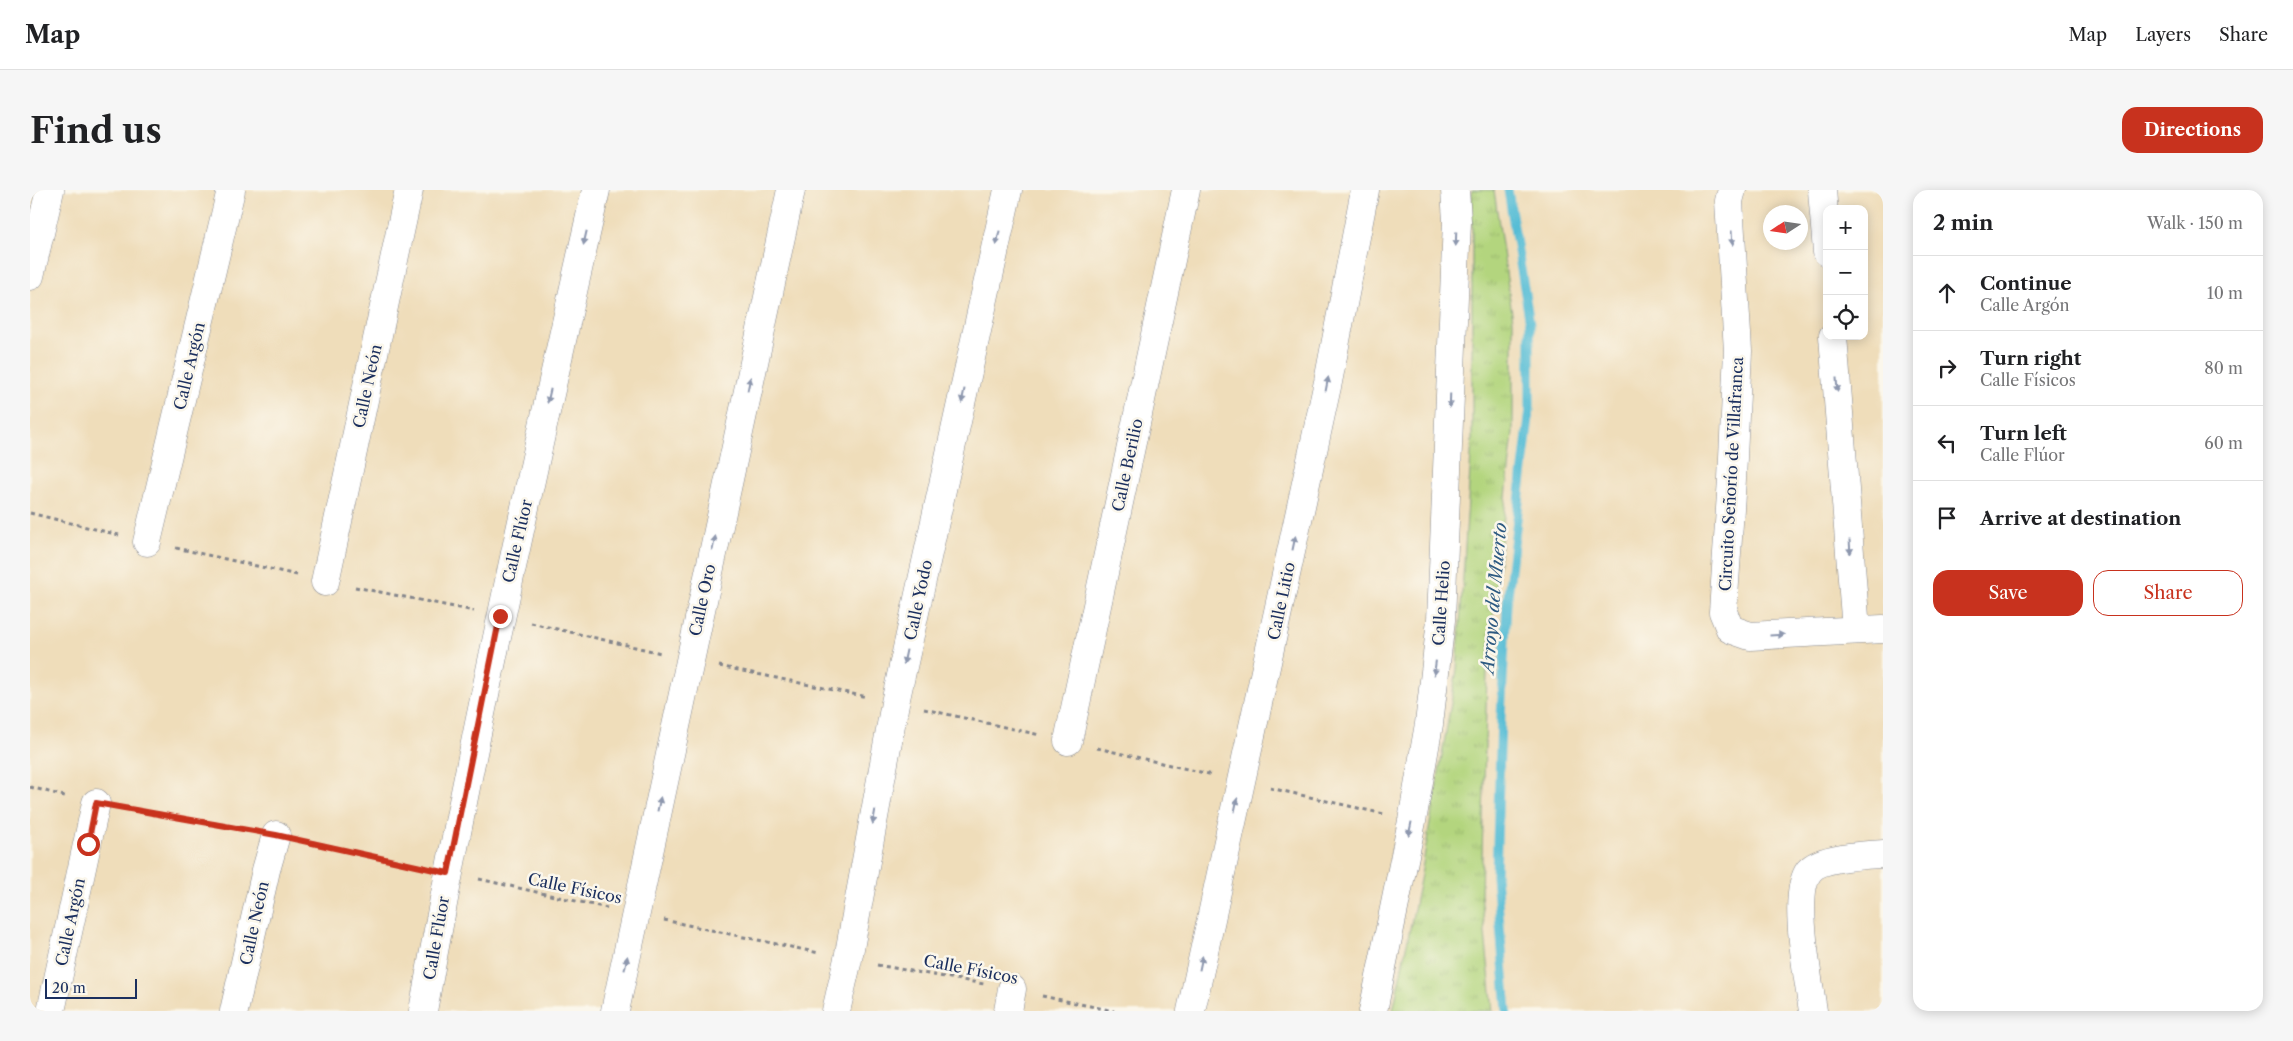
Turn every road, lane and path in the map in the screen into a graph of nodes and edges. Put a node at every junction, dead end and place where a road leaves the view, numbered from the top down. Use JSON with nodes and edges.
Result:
{"nodes":[{"id":1,"x":50,"y":190,"type":"edge"},
{"id":2,"x":231,"y":190,"type":"edge"},
{"id":3,"x":409,"y":190,"type":"edge"},
{"id":4,"x":596,"y":190,"type":"edge"},
{"id":5,"x":790,"y":190,"type":"edge"},
{"id":6,"x":1008,"y":190,"type":"edge"},
{"id":7,"x":1186,"y":190,"type":"edge"},
{"id":8,"x":1365,"y":190,"type":"edge"},
{"id":9,"x":1455,"y":190,"type":"edge"},
{"id":10,"x":1732,"y":190,"type":"edge"},
{"id":11,"x":1822,"y":190,"type":"edge"},
{"id":12,"x":1827,"y":250,"type":"edge"},
{"id":13,"x":30,"y":276,"type":"edge"},
{"id":14,"x":1833,"y":340,"type":"edge"},
{"id":15,"x":147,"y":542,"type":"dead end"},
{"id":16,"x":325,"y":582,"type":"dead end"},
{"id":17,"x":1883,"y":629,"type":"edge"},
{"id":18,"x":1856,"y":630,"type":"junction"},
{"id":19,"x":1068,"y":741,"type":"dead end"},
{"id":20,"x":30,"y":787,"type":"edge"},
{"id":21,"x":96,"y":803,"type":"junction"},
{"id":22,"x":276,"y":835,"type":"junction"},
{"id":23,"x":1881,"y":856,"type":"edge"},
{"id":24,"x":448,"y":873,"type":"junction"},
{"id":25,"x":637,"y":914,"type":"junction"},
{"id":26,"x":848,"y":959,"type":"junction"},
{"id":27,"x":1010,"y":1000,"type":"edge"},
{"id":28,"x":51,"y":1011,"type":"edge"},
{"id":29,"x":234,"y":1011,"type":"edge"},
{"id":30,"x":423,"y":1011,"type":"edge"},
{"id":31,"x":616,"y":1011,"type":"edge"},
{"id":32,"x":836,"y":1011,"type":"edge"},
{"id":33,"x":1114,"y":1011,"type":"edge"},
{"id":34,"x":1191,"y":1011,"type":"edge"},
{"id":35,"x":1373,"y":1011,"type":"edge"},
{"id":36,"x":1813,"y":1011,"type":"edge"}],
"edges":[{"from":1,"to":13,"type":"street"},
{"from":2,"to":15,"type":"street","name":"Calle Argón"},
{"from":3,"to":16,"type":"street","name":"Calle Neón"},
{"from":4,"to":24,"type":"street","name":"Calle Flúor","one_way":true},
{"from":25,"to":5,"type":"street","name":"Calle Oro","one_way":true},
{"from":6,"to":26,"type":"street","name":"Calle Yodo","one_way":true},
{"from":7,"to":19,"type":"street","name":"Calle Berilio"},
{"from":34,"to":8,"type":"street","name":"Calle Litio","one_way":true},
{"from":9,"to":35,"type":"street","name":"Calle Helio","one_way":true},
{"from":10,"to":18,"type":"street","name":"Circuito Señorío de Villafranca","one_way":true},
{"from":11,"to":12,"type":"street"},
{"from":14,"to":18,"type":"street","one_way":true},
{"from":17,"to":18,"type":"street","name":"Circuito Señorío de Villafranca"},
{"from":20,"to":21,"type":"path","name":"Calle Físicos"},
{"from":21,"to":22,"type":"path","name":"Calle Físicos"},
{"from":21,"to":28,"type":"street","name":"Calle Argón"},
{"from":22,"to":24,"type":"path","name":"Calle Físicos"},
{"from":22,"to":29,"type":"street","name":"Calle Neón"},
{"from":23,"to":36,"type":"street"},
{"from":24,"to":25,"type":"path","name":"Calle Físicos"},
{"from":24,"to":30,"type":"street","name":"Calle Flúor"},
{"from":25,"to":26,"type":"path","name":"Calle Físicos"},
{"from":31,"to":25,"type":"street","name":"Calle Oro","one_way":true},
{"from":26,"to":27,"type":"path","name":"Calle Físicos"},
{"from":26,"to":32,"type":"street","name":"Calle Yodo"},
{"from":27,"to":33,"type":"path","name":"Calle Físicos"}]}
